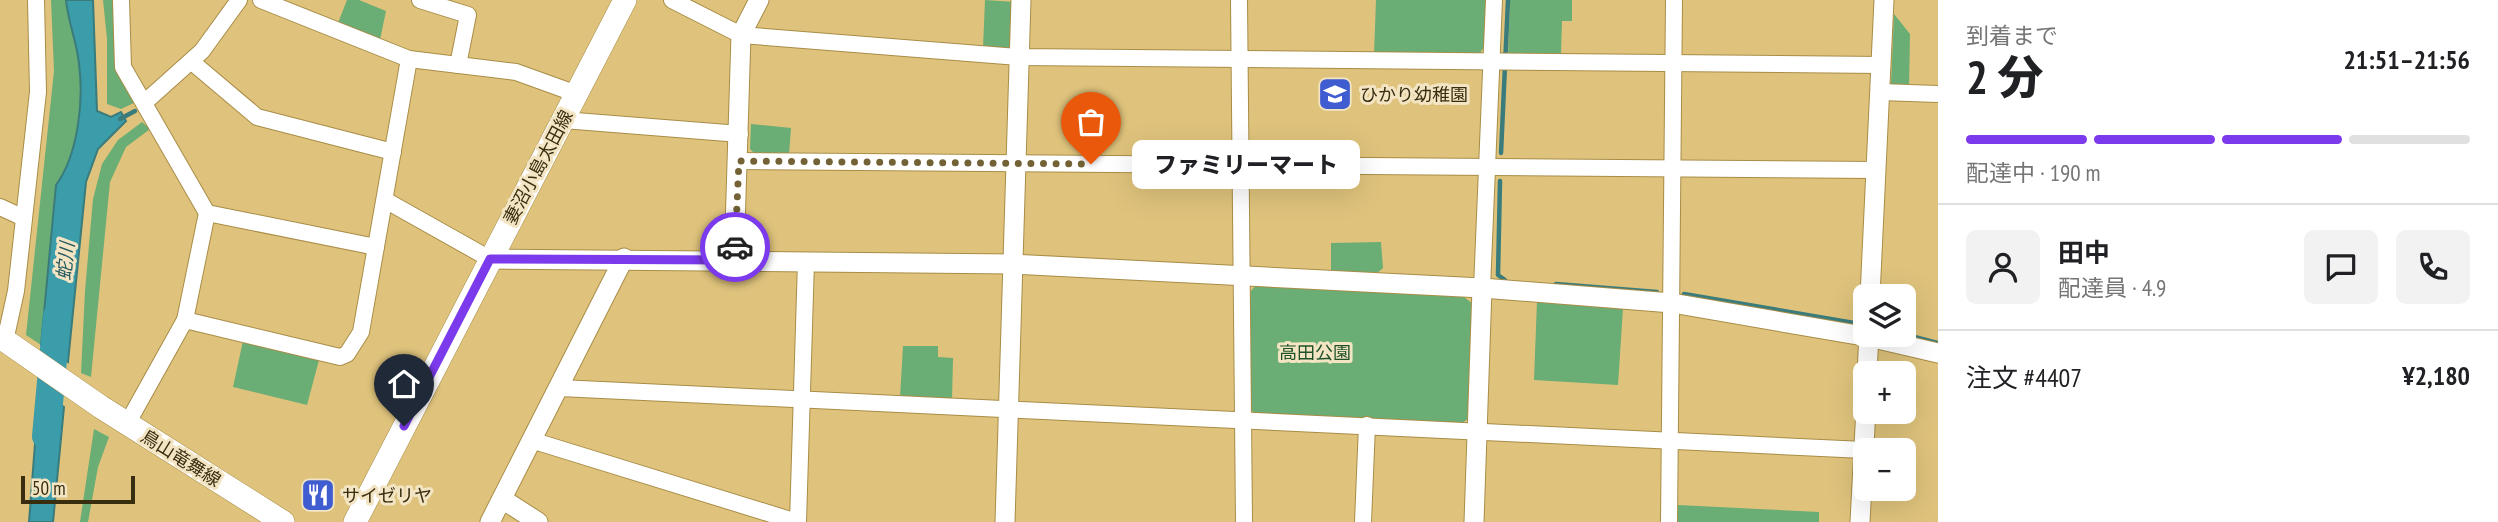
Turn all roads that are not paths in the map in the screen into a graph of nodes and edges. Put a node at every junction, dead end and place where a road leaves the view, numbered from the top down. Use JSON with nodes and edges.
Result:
{"nodes":[{"id":1,"x":36,"y":0,"type":"edge"},
{"id":2,"x":121,"y":0,"type":"edge"},
{"id":3,"x":239,"y":0,"type":"edge"},
{"id":4,"x":261,"y":0,"type":"edge"},
{"id":5,"x":419,"y":0,"type":"edge"},
{"id":6,"x":625,"y":0,"type":"edge"},
{"id":7,"x":672,"y":0,"type":"edge"},
{"id":8,"x":759,"y":0,"type":"edge"},
{"id":9,"x":1021,"y":0,"type":"edge"},
{"id":10,"x":1239,"y":0,"type":"edge"},
{"id":11,"x":1494,"y":0,"type":"edge"},
{"id":12,"x":1674,"y":0,"type":"edge"},
{"id":13,"x":1884,"y":0,"type":"edge"},
{"id":14,"x":741,"y":36,"type":"junction"},
{"id":15,"x":1020,"y":57,"type":"junction"},
{"id":16,"x":409,"y":59,"type":"junction"},
{"id":17,"x":1240,"y":59,"type":"junction"},
{"id":18,"x":1491,"y":61,"type":"junction"},
{"id":19,"x":192,"y":62,"type":"junction"},
{"id":20,"x":1673,"y":62,"type":"junction"},
{"id":21,"x":458,"y":65,"type":"junction"},
{"id":22,"x":1881,"y":65,"type":"junction"},
{"id":23,"x":1880,"y":92,"type":"junction"},
{"id":24,"x":577,"y":94,"type":"junction"},
{"id":25,"x":1938,"y":94,"type":"edge"},
{"id":26,"x":144,"y":103,"type":"junction"},
{"id":27,"x":563,"y":120,"type":"junction"},
{"id":28,"x":740,"y":134,"type":"junction"},
{"id":29,"x":393,"y":152,"type":"junction"},
{"id":30,"x":739,"y":161,"type":"junction"},
{"id":31,"x":1016,"y":163,"type":"junction"},
{"id":32,"x":1240,"y":165,"type":"junction"},
{"id":33,"x":1489,"y":169,"type":"junction"},
{"id":34,"x":1673,"y":169,"type":"junction"},
{"id":35,"x":1875,"y":170,"type":"junction"},
{"id":36,"x":385,"y":200,"type":"junction"},
{"id":37,"x":0,"y":207,"type":"edge"},
{"id":38,"x":206,"y":213,"type":"junction"},
{"id":39,"x":24,"y":218,"type":"junction"},
{"id":40,"x":376,"y":247,"type":"junction"},
{"id":41,"x":624,"y":258,"type":"junction"},
{"id":42,"x":490,"y":259,"type":"junction"},
{"id":43,"x":734,"y":260,"type":"junction"},
{"id":44,"x":806,"y":261,"type":"junction"},
{"id":45,"x":1013,"y":264,"type":"junction"},
{"id":46,"x":1243,"y":275,"type":"junction"},
{"id":47,"x":1870,"y":284,"type":"edge"},
{"id":48,"x":1482,"y":289,"type":"junction"},
{"id":49,"x":1672,"y":303,"type":"junction"},
{"id":50,"x":185,"y":320,"type":"junction"},
{"id":51,"x":1853,"y":333,"type":"edge"},
{"id":52,"x":2,"y":339,"type":"edge"},
{"id":53,"x":1911,"y":347,"type":"edge"},
{"id":54,"x":1938,"y":354,"type":"edge"},
{"id":55,"x":560,"y":387,"type":"junction"},
{"id":56,"x":801,"y":399,"type":"junction"},
{"id":57,"x":1009,"y":408,"type":"junction"},
{"id":58,"x":1244,"y":420,"type":"junction"},
{"id":59,"x":127,"y":424,"type":"junction"},
{"id":60,"x":1367,"y":425,"type":"junction"},
{"id":61,"x":1478,"y":431,"type":"junction"},
{"id":62,"x":531,"y":440,"type":"junction"},
{"id":63,"x":1670,"y":440,"type":"junction"},
{"id":64,"x":1853,"y":449,"type":"edge"},
{"id":65,"x":502,"y":499,"type":"junction"},
{"id":66,"x":1861,"y":501,"type":"edge"},
{"id":67,"x":283,"y":522,"type":"edge"},
{"id":68,"x":355,"y":522,"type":"edge"},
{"id":69,"x":490,"y":522,"type":"edge"},
{"id":70,"x":538,"y":522,"type":"edge"},
{"id":71,"x":798,"y":522,"type":"edge"},
{"id":72,"x":1005,"y":522,"type":"edge"},
{"id":73,"x":1244,"y":522,"type":"edge"},
{"id":74,"x":1363,"y":522,"type":"edge"},
{"id":75,"x":1474,"y":522,"type":"edge"},
{"id":76,"x":1669,"y":522,"type":"edge"},
{"id":77,"x":1860,"y":522,"type":"edge"}],
"edges":[{"from":1,"to":39,"type":"street"},
{"from":2,"to":26,"type":"street"},
{"from":3,"to":19,"type":"street"},
{"from":4,"to":16,"type":"street"},
{"from":5,"to":21,"type":"street"},
{"from":6,"to":24,"type":"main road","name":"妻沼小島太田線"},
{"from":7,"to":14,"type":"street"},
{"from":8,"to":14,"type":"street"},
{"from":9,"to":15,"type":"street"},
{"from":10,"to":17,"type":"street"},
{"from":11,"to":18,"type":"street"},
{"from":12,"to":20,"type":"street"},
{"from":13,"to":22,"type":"street"},
{"from":14,"to":15,"type":"street"},
{"from":14,"to":28,"type":"street"},
{"from":15,"to":17,"type":"street"},
{"from":15,"to":31,"type":"street"},
{"from":16,"to":21,"type":"street"},
{"from":16,"to":29,"type":"street"},
{"from":17,"to":18,"type":"street"},
{"from":17,"to":32,"type":"street"},
{"from":18,"to":20,"type":"street"},
{"from":18,"to":33,"type":"street"},
{"from":19,"to":26,"type":"street"},
{"from":19,"to":29,"type":"street"},
{"from":20,"to":22,"type":"street"},
{"from":20,"to":34,"type":"street"},
{"from":21,"to":24,"type":"street"},
{"from":22,"to":23,"type":"street"},
{"from":23,"to":25,"type":"street"},
{"from":23,"to":35,"type":"street"},
{"from":24,"to":27,"type":"main road","name":"妻沼小島太田線"},
{"from":26,"to":38,"type":"street"},
{"from":27,"to":28,"type":"street"},
{"from":27,"to":42,"type":"main road","name":"妻沼小島太田線"},
{"from":28,"to":30,"type":"street"},
{"from":29,"to":36,"type":"street"},
{"from":30,"to":31,"type":"street"},
{"from":30,"to":43,"type":"street"},
{"from":31,"to":32,"type":"street"},
{"from":31,"to":45,"type":"street"},
{"from":32,"to":33,"type":"street"},
{"from":32,"to":46,"type":"street"},
{"from":33,"to":34,"type":"street"},
{"from":33,"to":48,"type":"street"},
{"from":34,"to":35,"type":"street"},
{"from":34,"to":49,"type":"street"},
{"from":35,"to":47,"type":"street"},
{"from":36,"to":40,"type":"street"},
{"from":36,"to":42,"type":"street"},
{"from":37,"to":39,"type":"street"},
{"from":38,"to":40,"type":"street"},
{"from":38,"to":50,"type":"street"},
{"from":39,"to":52,"type":"street"},
{"from":40,"to":50,"type":"street"},
{"from":41,"to":42,"type":"street"},
{"from":41,"to":43,"type":"street"},
{"from":41,"to":55,"type":"street"},
{"from":42,"to":68,"type":"main road","name":"妻沼小島太田線"},
{"from":43,"to":44,"type":"street"},
{"from":44,"to":45,"type":"street"},
{"from":44,"to":56,"type":"street"},
{"from":45,"to":46,"type":"street"},
{"from":45,"to":57,"type":"street"},
{"from":46,"to":48,"type":"street"},
{"from":46,"to":58,"type":"street"},
{"from":48,"to":49,"type":"street"},
{"from":48,"to":61,"type":"street"},
{"from":49,"to":51,"type":"street"},
{"from":49,"to":63,"type":"street"},
{"from":50,"to":59,"type":"street"},
{"from":52,"to":59,"type":"main road","name":"鳥山竜舞線"},
{"from":53,"to":54,"type":"street"},
{"from":55,"to":56,"type":"street"},
{"from":55,"to":62,"type":"street"},
{"from":56,"to":57,"type":"street"},
{"from":56,"to":71,"type":"street"},
{"from":57,"to":58,"type":"street"},
{"from":57,"to":72,"type":"street"},
{"from":58,"to":60,"type":"street"},
{"from":58,"to":73,"type":"street"},
{"from":59,"to":67,"type":"main road","name":"鳥山竜舞線"},
{"from":60,"to":61,"type":"street"},
{"from":60,"to":74,"type":"street"},
{"from":61,"to":63,"type":"street"},
{"from":61,"to":75,"type":"street"},
{"from":62,"to":65,"type":"street"},
{"from":62,"to":71,"type":"street"},
{"from":63,"to":64,"type":"street"},
{"from":63,"to":76,"type":"street"},
{"from":65,"to":69,"type":"street"},
{"from":65,"to":70,"type":"street"},
{"from":66,"to":77,"type":"street"}]}
